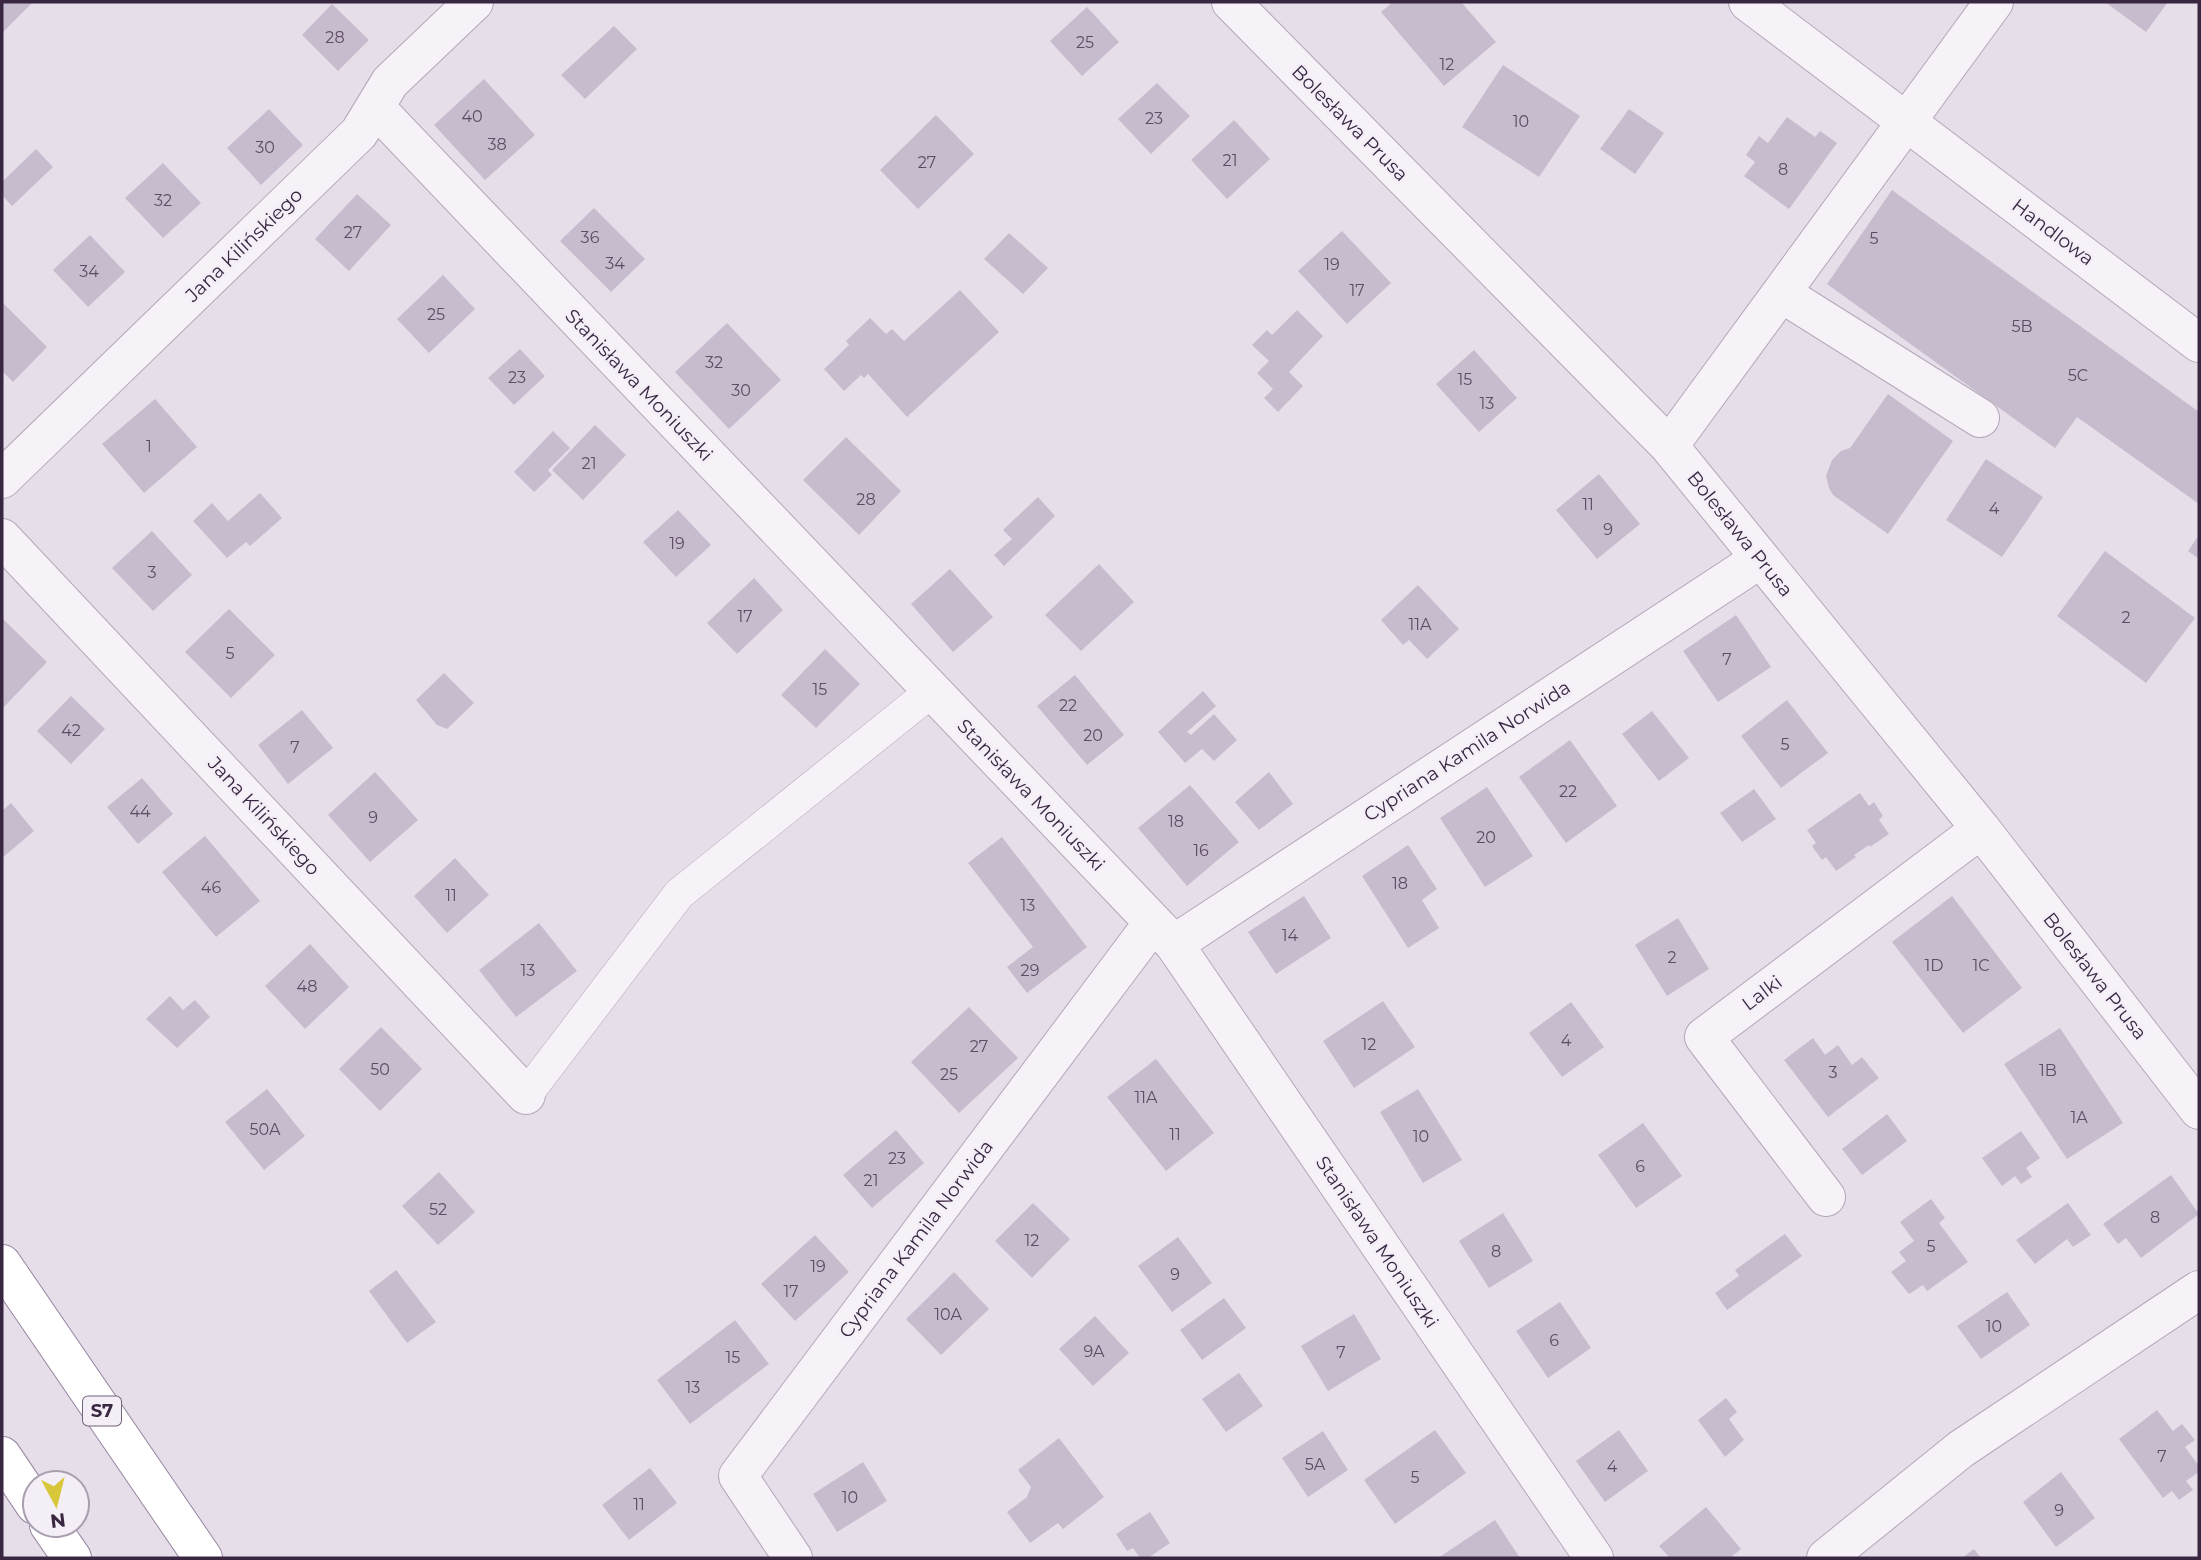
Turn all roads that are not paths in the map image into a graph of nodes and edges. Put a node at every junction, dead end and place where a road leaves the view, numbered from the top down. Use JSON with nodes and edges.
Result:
{"nodes":[{"id":1,"x":474,"y":2,"type":"edge"},
{"id":2,"x":1231,"y":2,"type":"edge"},
{"id":3,"x":1748,"y":2,"type":"edge"},
{"id":4,"x":1994,"y":2,"type":"edge"},
{"id":5,"x":375,"y":107,"type":"junction"},
{"id":6,"x":1907,"y":121,"type":"junction"},
{"id":7,"x":1781,"y":293,"type":"junction"},
{"id":8,"x":2199,"y":344,"type":"edge"},
{"id":9,"x":1980,"y":418,"type":"dead end"},
{"id":10,"x":1669,"y":446,"type":"junction"},
{"id":11,"x":2,"y":479,"type":"edge"},
{"id":12,"x":2,"y":538,"type":"edge"},
{"id":13,"x":1760,"y":559,"type":"junction"},
{"id":14,"x":932,"y":691,"type":"junction"},
{"id":15,"x":1981,"y":829,"type":"junction"},
{"id":16,"x":1163,"y":933,"type":"junction"},
{"id":17,"x":526,"y":1095,"type":"joint"},
{"id":18,"x":2199,"y":1110,"type":"edge"},
{"id":19,"x":1826,"y":1197,"type":"dead end"},
{"id":20,"x":2,"y":1264,"type":"edge"},
{"id":21,"x":2199,"y":1290,"type":"edge"},
{"id":22,"x":2,"y":1456,"type":"edge"},
{"id":23,"x":21,"y":1484,"type":"edge"},
{"id":24,"x":59,"y":1539,"type":"edge"},
{"id":25,"x":72,"y":1558,"type":"edge"},
{"id":26,"x":203,"y":1558,"type":"edge"},
{"id":27,"x":793,"y":1558,"type":"edge"},
{"id":28,"x":1594,"y":1558,"type":"edge"},
{"id":29,"x":1826,"y":1558,"type":"edge"}],
"edges":[{"from":1,"to":5,"type":"street","name":"Jana Kilińskiego"},
{"from":2,"to":10,"type":"street","name":"Bolesława Prusa"},
{"from":3,"to":6,"type":"street","name":"Handlowa"},
{"from":4,"to":6,"type":"street"},
{"from":5,"to":11,"type":"street","name":"Jana Kilińskiego"},
{"from":5,"to":14,"type":"street","name":"Stanisława Moniuszki"},
{"from":6,"to":7,"type":"street"},
{"from":6,"to":8,"type":"street","name":"Handlowa"},
{"from":7,"to":9,"type":"street"},
{"from":7,"to":10,"type":"street"},
{"from":10,"to":13,"type":"street","name":"Bolesława Prusa"},
{"from":12,"to":17,"type":"street","name":"Jana Kilińskiego"},
{"from":13,"to":15,"type":"street","name":"Bolesława Prusa"},
{"from":13,"to":16,"type":"street","name":"Cypriana Kamila Norwida"},
{"from":14,"to":16,"type":"street","name":"Stanisława Moniuszki"},
{"from":14,"to":17,"type":"street"},
{"from":15,"to":18,"type":"street","name":"Bolesława Prusa"},
{"from":15,"to":19,"type":"street","name":"Lalki"},
{"from":16,"to":27,"type":"street","name":"Cypriana Kamila Norwida"},
{"from":16,"to":28,"type":"street","name":"Stanisława Moniuszki"},
{"from":20,"to":26,"type":"highway","number":"S7"},
{"from":21,"to":29,"type":"street"},
{"from":22,"to":23,"type":"highway"},
{"from":24,"to":25,"type":"highway"}]}
